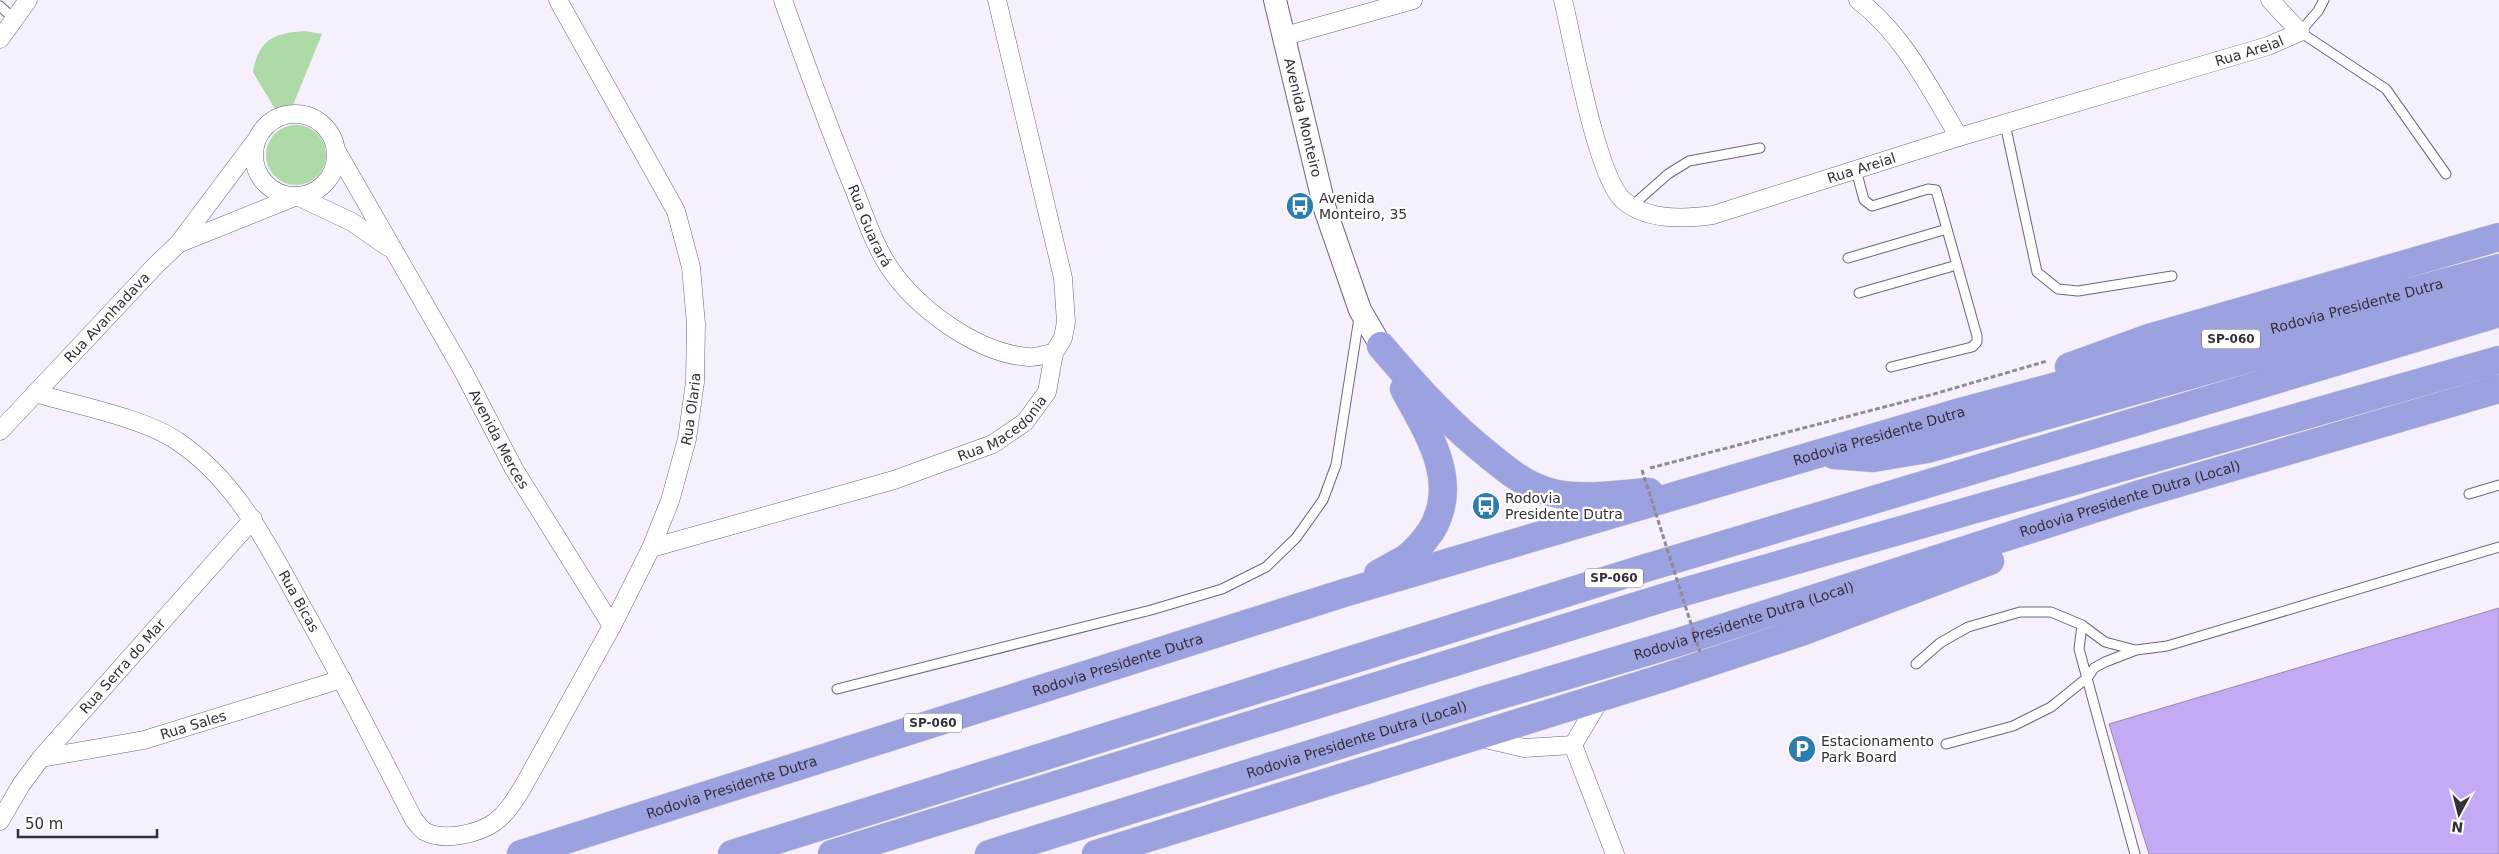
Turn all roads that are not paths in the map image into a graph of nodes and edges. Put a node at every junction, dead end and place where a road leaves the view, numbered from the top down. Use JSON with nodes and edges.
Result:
{"nodes":[{"id":1,"x":28,"y":0,"type":"edge"},
{"id":2,"x":558,"y":0,"type":"edge"},
{"id":3,"x":783,"y":0,"type":"edge"},
{"id":4,"x":997,"y":0,"type":"edge"},
{"id":5,"x":1275,"y":0,"type":"edge"},
{"id":6,"x":1413,"y":0,"type":"edge"},
{"id":7,"x":1563,"y":0,"type":"edge"},
{"id":8,"x":1858,"y":0,"type":"edge"},
{"id":9,"x":2270,"y":0,"type":"edge"},
{"id":10,"x":2324,"y":0,"type":"edge"},
{"id":11,"x":0,"y":6,"type":"edge"},
{"id":12,"x":14,"y":19,"type":"junction"},
{"id":13,"x":2300,"y":32,"type":"junction"},
{"id":14,"x":1285,"y":36,"type":"junction"},
{"id":15,"x":0,"y":39,"type":"edge"},
{"id":16,"x":2005,"y":124,"type":"junction"},
{"id":17,"x":1959,"y":137,"type":"junction"},
{"id":18,"x":257,"y":139,"type":"junction"},
{"id":19,"x":1760,"y":148,"type":"dead end"},
{"id":20,"x":336,"y":150,"type":"junction"},
{"id":21,"x":1856,"y":170,"type":"junction"},
{"id":22,"x":2446,"y":174,"type":"dead end"},
{"id":23,"x":297,"y":196,"type":"junction"},
{"id":24,"x":1633,"y":205,"type":"junction"},
{"id":25,"x":1947,"y":228,"type":"junction"},
{"id":26,"x":2499,"y":237,"type":"edge"},
{"id":27,"x":179,"y":243,"type":"junction"},
{"id":28,"x":393,"y":250,"type":"junction"},
{"id":29,"x":1848,"y":258,"type":"dead end"},
{"id":30,"x":1957,"y":265,"type":"junction"},
{"id":31,"x":2499,"y":268,"type":"edge"},
{"id":32,"x":2172,"y":276,"type":"dead end"},
{"id":33,"x":2499,"y":288,"type":"edge"},
{"id":34,"x":1859,"y":293,"type":"dead end"},
{"id":35,"x":1360,"y":310,"type":"junction"},
{"id":36,"x":2499,"y":313,"type":"edge"},
{"id":37,"x":1381,"y":346,"type":"junction"},
{"id":38,"x":1054,"y":353,"type":"junction"},
{"id":39,"x":2499,"y":360,"type":"edge"},
{"id":40,"x":1891,"y":367,"type":"dead end"},
{"id":41,"x":2499,"y":388,"type":"edge"},
{"id":42,"x":35,"y":393,"type":"junction"},
{"id":43,"x":1964,"y":411,"type":"junction"},
{"id":44,"x":0,"y":431,"type":"edge"},
{"id":45,"x":1817,"y":453,"type":"junction"},
{"id":46,"x":2499,"y":485,"type":"edge"},
{"id":47,"x":1694,"y":489,"type":"junction"},
{"id":48,"x":2469,"y":494,"type":"dead end"},
{"id":49,"x":2137,"y":495,"type":"junction"},
{"id":50,"x":254,"y":519,"type":"junction"},
{"id":51,"x":2499,"y":547,"type":"edge"},
{"id":52,"x":651,"y":548,"type":"junction"},
{"id":53,"x":1344,"y":593,"type":"junction"},
{"id":54,"x":2082,"y":625,"type":"junction"},
{"id":55,"x":612,"y":626,"type":"junction"},
{"id":56,"x":2136,"y":650,"type":"junction"},
{"id":57,"x":1916,"y":664,"type":"dead end"},
{"id":58,"x":2088,"y":678,"type":"junction"},
{"id":59,"x":342,"y":679,"type":"junction"},
{"id":60,"x":837,"y":689,"type":"dead end"},
{"id":61,"x":1601,"y":698,"type":"junction"},
{"id":62,"x":1476,"y":736,"type":"junction"},
{"id":63,"x":1946,"y":744,"type":"dead end"},
{"id":64,"x":1573,"y":745,"type":"junction"},
{"id":65,"x":41,"y":758,"type":"junction"},
{"id":66,"x":509,"y":809,"type":"joint"},
{"id":67,"x":0,"y":821,"type":"edge"},
{"id":68,"x":521,"y":854,"type":"edge"},
{"id":69,"x":732,"y":854,"type":"edge"},
{"id":70,"x":832,"y":854,"type":"edge"},
{"id":71,"x":989,"y":854,"type":"edge"},
{"id":72,"x":1096,"y":854,"type":"edge"},
{"id":73,"x":1615,"y":854,"type":"edge"},
{"id":74,"x":2135,"y":854,"type":"edge"}],
"edges":[{"from":1,"to":12,"type":"street"},
{"from":2,"to":52,"type":"street","name":"Rua Olaria"},
{"from":3,"to":38,"type":"street","name":"Rua Guarará"},
{"from":4,"to":38,"type":"street","name":"Rua Macedonia"},
{"from":5,"to":14,"type":"street","name":"Avenida Monteiro"},
{"from":6,"to":14,"type":"street"},
{"from":7,"to":24,"type":"street","name":"Rua Areial"},
{"from":8,"to":17,"type":"street"},
{"from":9,"to":13,"type":"street"},
{"from":10,"to":13,"type":"lane"},
{"from":11,"to":12,"type":"lane"},
{"from":12,"to":15,"type":"street"},
{"from":13,"to":16,"type":"street","name":"Rua Areial"},
{"from":13,"to":22,"type":"lane"},
{"from":14,"to":35,"type":"street","name":"Avenida Monteiro"},
{"from":16,"to":17,"type":"street","name":"Rua Areial"},
{"from":16,"to":32,"type":"lane"},
{"from":17,"to":21,"type":"street","name":"Rua Areial"},
{"from":18,"to":20,"type":"street","name":"Rua Avanhadava"},
{"from":18,"to":23,"type":"street"},
{"from":18,"to":27,"type":"street","name":"Rua Avanhadava"},
{"from":19,"to":24,"type":"lane"},
{"from":20,"to":23,"type":"street","name":"Rua Avanhadava"},
{"from":20,"to":28,"type":"street","name":"Avenida Merces"},
{"from":21,"to":24,"type":"street","name":"Rua Areial"},
{"from":21,"to":25,"type":"lane"},
{"from":23,"to":27,"type":"street","name":"Rua Avanhadava"},
{"from":23,"to":28,"type":"street","name":"Avenida Merces"},
{"from":25,"to":29,"type":"lane"},
{"from":25,"to":30,"type":"lane"},
{"from":26,"to":43,"type":"highway"},
{"from":27,"to":42,"type":"street","name":"Rua Avanhadava"},
{"from":28,"to":55,"type":"street","name":"Avenida Merces"},
{"from":30,"to":34,"type":"lane"},
{"from":30,"to":40,"type":"lane"},
{"from":31,"to":43,"type":"highway","name":"Rodovia Presidente Dutra","number":"SP-060"},
{"from":33,"to":45,"type":"highway"},
{"from":35,"to":37,"type":"street","name":"Avenida Monteiro"},
{"from":35,"to":60,"type":"lane"},
{"from":36,"to":69,"type":"highway","number":"SP-060"},
{"from":37,"to":47,"type":"highway"},
{"from":37,"to":53,"type":"highway"},
{"from":38,"to":52,"type":"street","name":"Rua Macedonia"},
{"from":39,"to":70,"type":"highway","number":"SP-060"},
{"from":41,"to":49,"type":"highway","name":"Rodovia Presidente Dutra (Local)"},
{"from":42,"to":44,"type":"street","name":"Rua Avanhadava"},
{"from":42,"to":50,"type":"street","name":"Rua Bicas"},
{"from":43,"to":45,"type":"highway","name":"Rodovia Presidente Dutra","number":"SP-060"},
{"from":45,"to":47,"type":"highway","name":"Rodovia Presidente Dutra","number":"SP-060"},
{"from":46,"to":48,"type":"lane"},
{"from":47,"to":53,"type":"highway","name":"Rodovia Presidente Dutra","number":"SP-060"},
{"from":49,"to":61,"type":"highway"},
{"from":49,"to":71,"type":"highway","name":"Rodovia Presidente Dutra (Local)"},
{"from":50,"to":59,"type":"street","name":"Rua Bicas"},
{"from":50,"to":65,"type":"street","name":"Rua Serra do Mar"},
{"from":51,"to":56,"type":"lane"},
{"from":52,"to":55,"type":"street","name":"Rua Olaria"},
{"from":53,"to":68,"type":"highway","name":"Rodovia Presidente Dutra","number":"SP-060"},
{"from":54,"to":56,"type":"lane"},
{"from":54,"to":57,"type":"lane"},
{"from":54,"to":58,"type":"lane"},
{"from":55,"to":66,"type":"street","name":"Rua Olaria"},
{"from":56,"to":58,"type":"lane"},
{"from":58,"to":63,"type":"lane"},
{"from":58,"to":74,"type":"lane"},
{"from":59,"to":65,"type":"street","name":"Rua Sales"},
{"from":59,"to":66,"type":"street","name":"Rua Bicas"},
{"from":61,"to":62,"type":"highway"},
{"from":61,"to":64,"type":"street"},
{"from":62,"to":64,"type":"street"},
{"from":62,"to":72,"type":"highway"},
{"from":64,"to":73,"type":"street"},
{"from":65,"to":67,"type":"street","name":"Rua Serra do Mar"}]}
